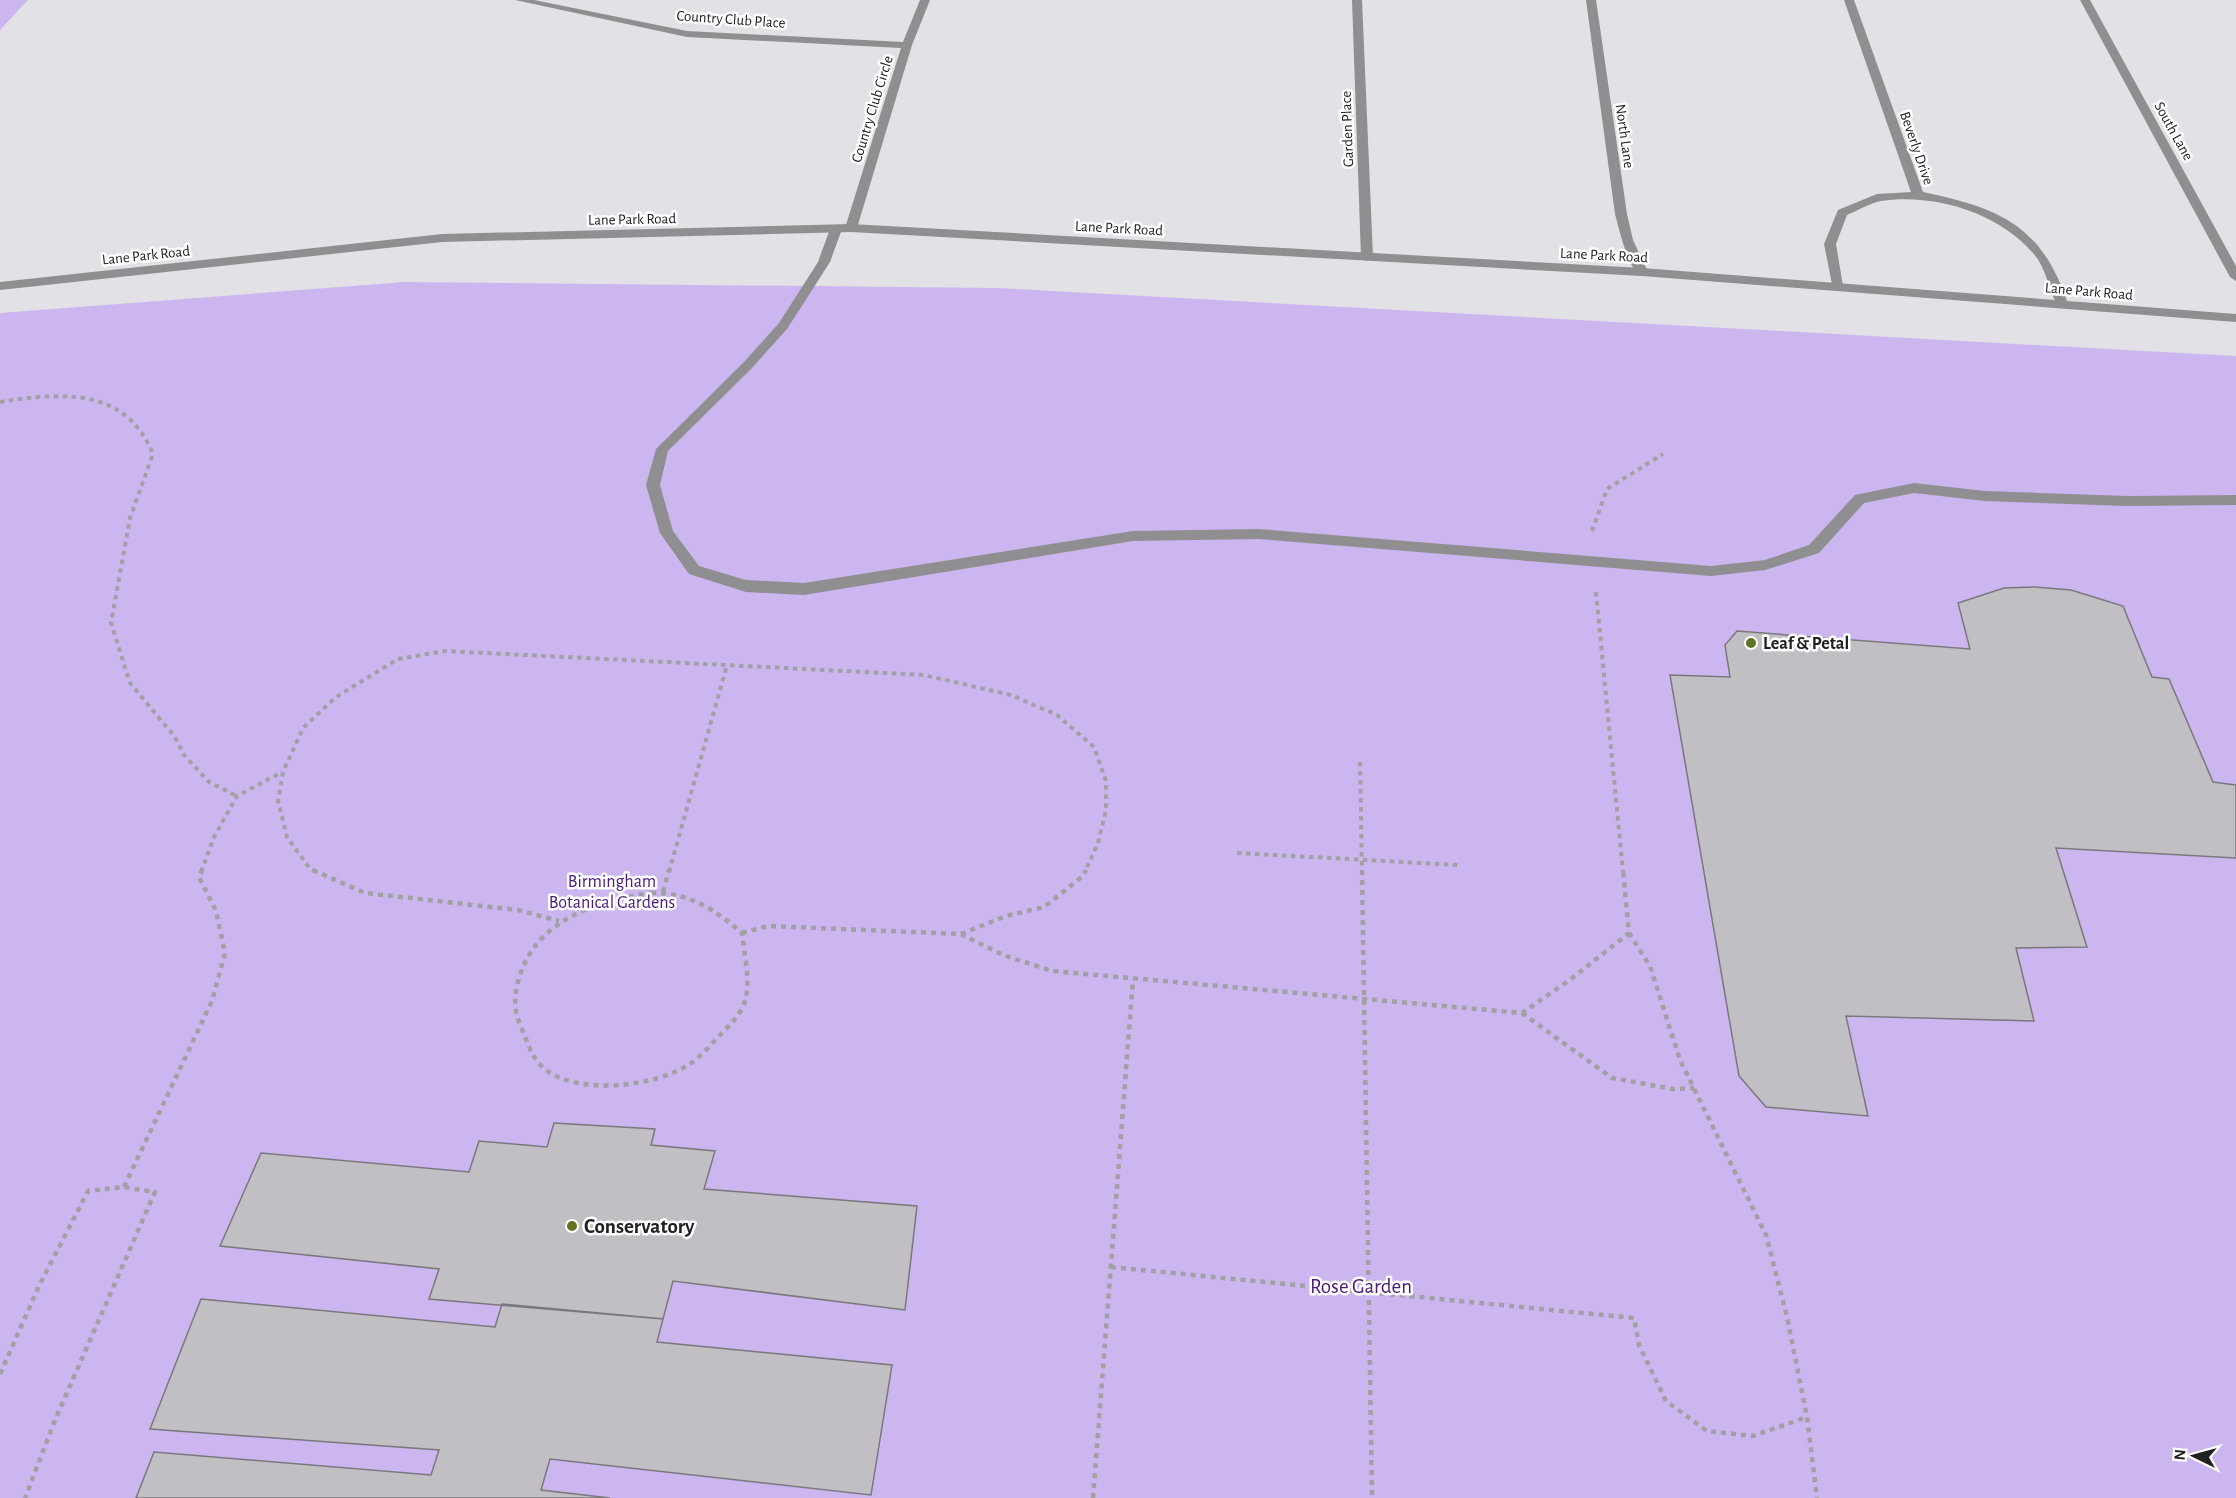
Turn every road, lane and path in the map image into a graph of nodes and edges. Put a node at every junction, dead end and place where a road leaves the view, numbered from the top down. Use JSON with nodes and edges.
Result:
{"nodes":[{"id":1,"x":520,"y":0,"type":"edge"},
{"id":2,"x":925,"y":0,"type":"edge"},
{"id":3,"x":1357,"y":0,"type":"edge"},
{"id":4,"x":1591,"y":0,"type":"edge"},
{"id":5,"x":1849,"y":0,"type":"edge"},
{"id":6,"x":2085,"y":0,"type":"edge"},
{"id":7,"x":907,"y":45,"type":"junction"},
{"id":8,"x":1918,"y":195,"type":"junction"},
{"id":9,"x":851,"y":228,"type":"junction"},
{"id":10,"x":836,"y":229,"type":"junction"},
{"id":11,"x":1367,"y":256,"type":"junction"},
{"id":12,"x":1642,"y":272,"type":"junction"},
{"id":13,"x":2236,"y":277,"type":"edge"},
{"id":14,"x":0,"y":286,"type":"edge"},
{"id":15,"x":1837,"y":286,"type":"junction"},
{"id":16,"x":2062,"y":304,"type":"junction"},
{"id":17,"x":2236,"y":318,"type":"edge"},
{"id":18,"x":0,"y":402,"type":"edge"},
{"id":19,"x":1663,"y":454,"type":"dead end"},
{"id":20,"x":2236,"y":500,"type":"edge"},
{"id":21,"x":1593,"y":561,"type":"junction"},
{"id":22,"x":728,"y":665,"type":"junction"},
{"id":23,"x":1360,"y":762,"type":"dead end"},
{"id":24,"x":283,"y":772,"type":"junction"},
{"id":25,"x":237,"y":796,"type":"junction"},
{"id":26,"x":1238,"y":853,"type":"dead end"},
{"id":27,"x":1360,"y":859,"type":"junction"},
{"id":28,"x":1459,"y":865,"type":"dead end"},
{"id":29,"x":663,"y":892,"type":"junction"},
{"id":30,"x":559,"y":921,"type":"junction"},
{"id":31,"x":742,"y":933,"type":"junction"},
{"id":32,"x":1629,"y":933,"type":"junction"},
{"id":33,"x":961,"y":934,"type":"junction"},
{"id":34,"x":1133,"y":978,"type":"junction"},
{"id":35,"x":1362,"y":999,"type":"junction"},
{"id":36,"x":1522,"y":1013,"type":"junction"},
{"id":37,"x":1694,"y":1088,"type":"junction"},
{"id":38,"x":124,"y":1187,"type":"junction"},
{"id":39,"x":1111,"y":1267,"type":"junction"},
{"id":40,"x":1368,"y":1292,"type":"junction"},
{"id":41,"x":0,"y":1374,"type":"edge"},
{"id":42,"x":1807,"y":1417,"type":"junction"},
{"id":43,"x":26,"y":1498,"type":"edge"},
{"id":44,"x":1093,"y":1498,"type":"edge"},
{"id":45,"x":1372,"y":1498,"type":"edge"},
{"id":46,"x":1817,"y":1498,"type":"edge"}],
"edges":[{"from":1,"to":7,"type":"street","name":"Country Club Place"},
{"from":2,"to":7,"type":"street","name":"Country Club Circle"},
{"from":3,"to":11,"type":"street","name":"Garden Place"},
{"from":4,"to":12,"type":"street","name":"North Lane"},
{"from":5,"to":8,"type":"street","name":"Beverly Drive"},
{"from":6,"to":13,"type":"street","name":"South Lane"},
{"from":7,"to":9,"type":"street","name":"Country Club Circle"},
{"from":8,"to":15,"type":"street","name":"Beverly Drive"},
{"from":8,"to":16,"type":"street"},
{"from":9,"to":10,"type":"street","name":"Lane Park Road"},
{"from":9,"to":11,"type":"street","name":"Lane Park Road"},
{"from":10,"to":14,"type":"street","name":"Lane Park Road"},
{"from":10,"to":21,"type":"street"},
{"from":11,"to":12,"type":"street","name":"Lane Park Road"},
{"from":12,"to":15,"type":"street","name":"Lane Park Road"},
{"from":15,"to":16,"type":"street","name":"Lane Park Road"},
{"from":16,"to":17,"type":"street","name":"Lane Park Road"},
{"from":18,"to":25,"type":"path"},
{"from":19,"to":21,"type":"path"},
{"from":20,"to":21,"type":"street"},
{"from":21,"to":32,"type":"path"},
{"from":22,"to":24,"type":"path"},
{"from":22,"to":29,"type":"path"},
{"from":22,"to":33,"type":"path"},
{"from":23,"to":27,"type":"path"},
{"from":24,"to":25,"type":"path"},
{"from":24,"to":30,"type":"path"},
{"from":25,"to":38,"type":"path"},
{"from":26,"to":27,"type":"path"},
{"from":27,"to":28,"type":"path"},
{"from":27,"to":35,"type":"path"},
{"from":29,"to":30,"type":"path"},
{"from":29,"to":31,"type":"path"},
{"from":30,"to":31,"type":"path"},
{"from":31,"to":33,"type":"path"},
{"from":32,"to":36,"type":"path"},
{"from":32,"to":37,"type":"path"},
{"from":33,"to":34,"type":"path"},
{"from":34,"to":35,"type":"path"},
{"from":34,"to":39,"type":"path"},
{"from":35,"to":36,"type":"path"},
{"from":35,"to":40,"type":"path"},
{"from":36,"to":37,"type":"path"},
{"from":37,"to":42,"type":"path"},
{"from":38,"to":41,"type":"path"},
{"from":38,"to":43,"type":"path"},
{"from":39,"to":40,"type":"path"},
{"from":39,"to":44,"type":"path"},
{"from":40,"to":42,"type":"path"},
{"from":40,"to":45,"type":"path"},
{"from":42,"to":46,"type":"path"}]}
